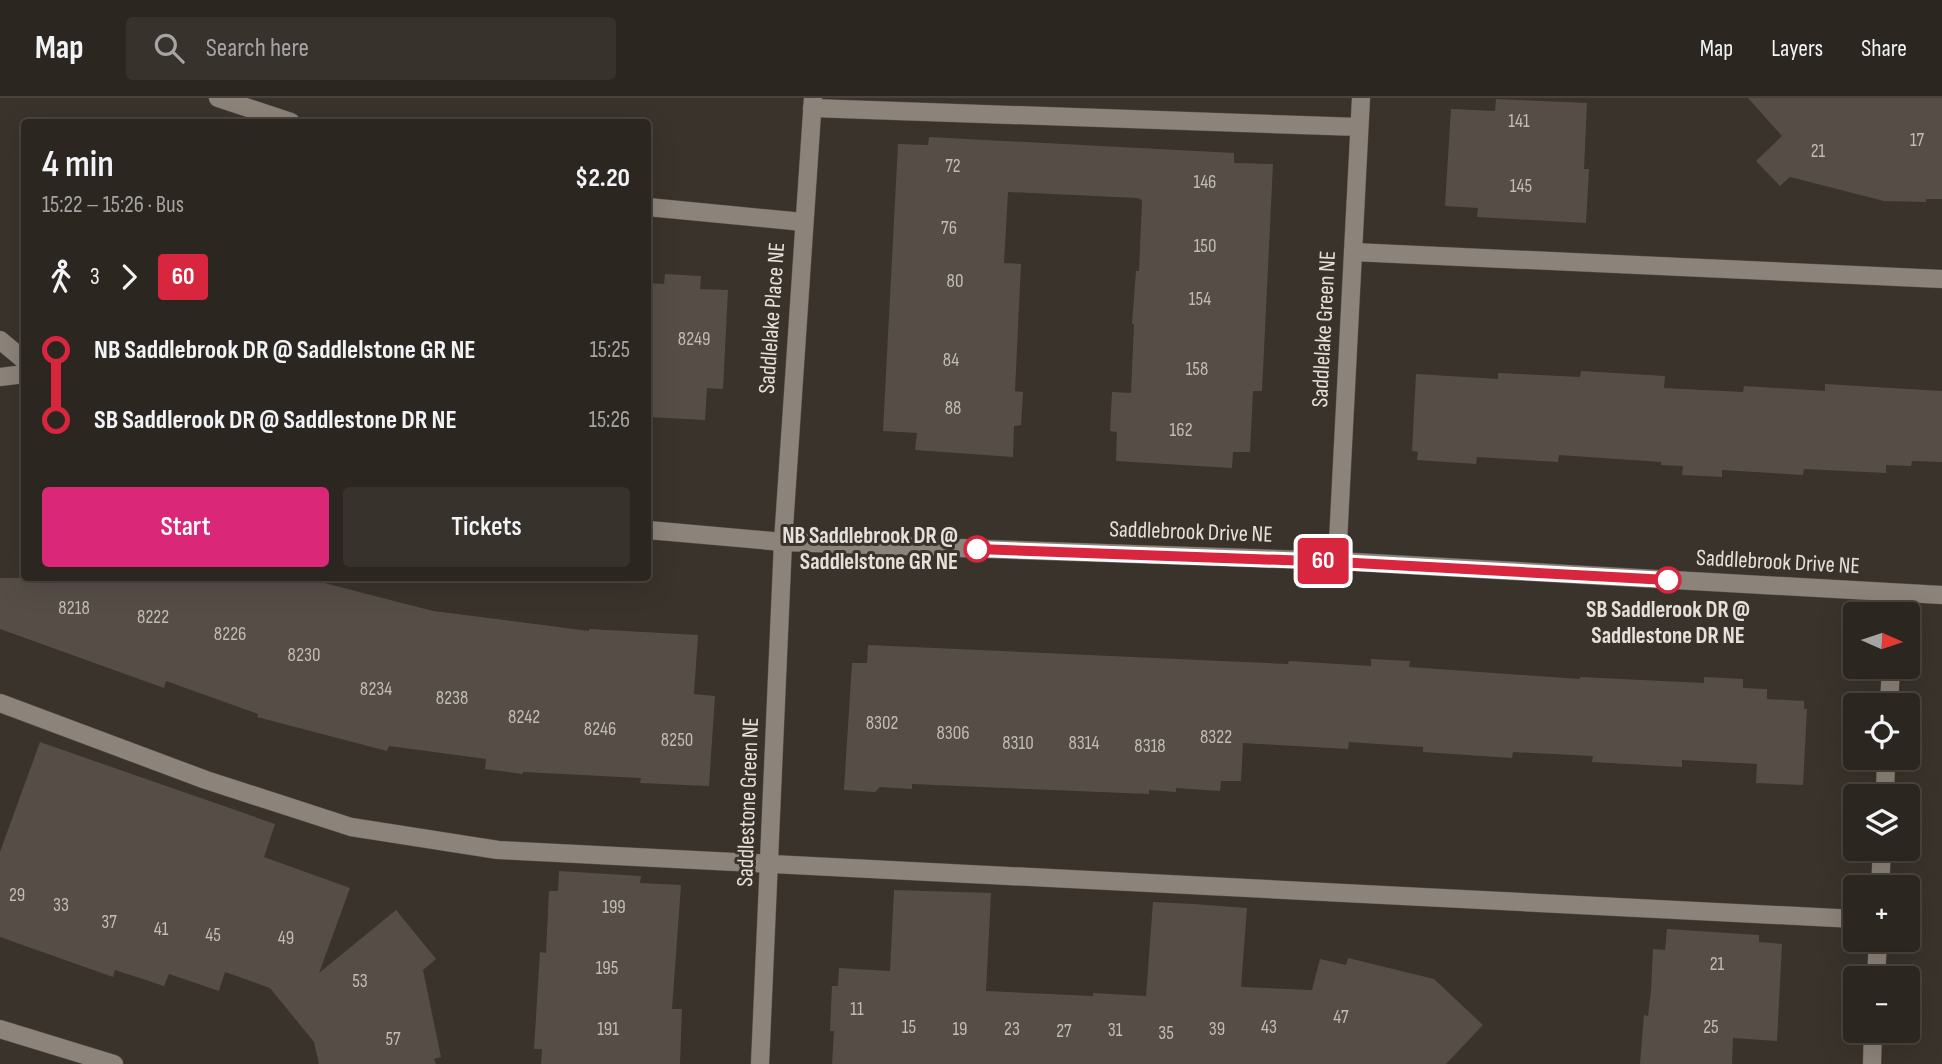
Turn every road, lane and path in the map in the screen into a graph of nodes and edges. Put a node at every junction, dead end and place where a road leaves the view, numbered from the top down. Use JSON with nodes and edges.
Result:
{"nodes":[{"id":1,"x":218,"y":98,"type":"edge"},
{"id":2,"x":1361,"y":98,"type":"edge"},
{"id":3,"x":812,"y":103,"type":"edge"},
{"id":4,"x":282,"y":119,"type":"edge"},
{"id":5,"x":1359,"y":127,"type":"junction"},
{"id":6,"x":651,"y":207,"type":"edge"},
{"id":7,"x":803,"y":222,"type":"junction"},
{"id":8,"x":1353,"y":252,"type":"junction"},
{"id":9,"x":1942,"y":278,"type":"edge"},
{"id":10,"x":0,"y":341,"type":"edge"},
{"id":11,"x":21,"y":358,"type":"edge"},
{"id":12,"x":21,"y":374,"type":"edge"},
{"id":13,"x":0,"y":377,"type":"edge"},
{"id":14,"x":651,"y":530,"type":"edge"},
{"id":15,"x":783,"y":542,"type":"junction"},
{"id":16,"x":1337,"y":562,"type":"junction"},
{"id":17,"x":1894,"y":593,"type":"junction"},
{"id":18,"x":1942,"y":595,"type":"edge"},
{"id":19,"x":1894,"y":602,"type":"edge"},
{"id":20,"x":0,"y":703,"type":"edge"},
{"id":21,"x":770,"y":864,"type":"junction"},
{"id":22,"x":1843,"y":918,"type":"edge"},
{"id":23,"x":0,"y":1029,"type":"edge"},
{"id":24,"x":1873,"y":1043,"type":"edge"},
{"id":25,"x":114,"y":1064,"type":"edge"},
{"id":26,"x":760,"y":1064,"type":"edge"},
{"id":27,"x":1872,"y":1064,"type":"edge"}],
"edges":[{"from":1,"to":4,"type":"street"},
{"from":2,"to":5,"type":"street","name":"Saddlelake Green NE"},
{"from":3,"to":5,"type":"street"},
{"from":3,"to":7,"type":"street","name":"Saddlelake Place NE"},
{"from":5,"to":8,"type":"street","name":"Saddlelake Green NE"},
{"from":6,"to":7,"type":"street"},
{"from":7,"to":15,"type":"street","name":"Saddlelake Place NE"},
{"from":8,"to":9,"type":"street"},
{"from":8,"to":16,"type":"street","name":"Saddlelake Green NE"},
{"from":10,"to":11,"type":"street"},
{"from":12,"to":13,"type":"street"},
{"from":14,"to":15,"type":"street","name":"Saddlebrook Drive NE"},
{"from":15,"to":16,"type":"street","name":"Saddlebrook Drive NE"},
{"from":15,"to":21,"type":"street","name":"Saddlestone Green NE"},
{"from":16,"to":17,"type":"street","name":"Saddlebrook Drive NE"},
{"from":17,"to":18,"type":"street","name":"Saddlebrook Drive NE"},
{"from":17,"to":19,"type":"street"},
{"from":20,"to":21,"type":"street"},
{"from":21,"to":22,"type":"street"},
{"from":21,"to":26,"type":"street","name":"Saddlestone Green NE"},
{"from":23,"to":25,"type":"street"},
{"from":24,"to":27,"type":"street"}]}
